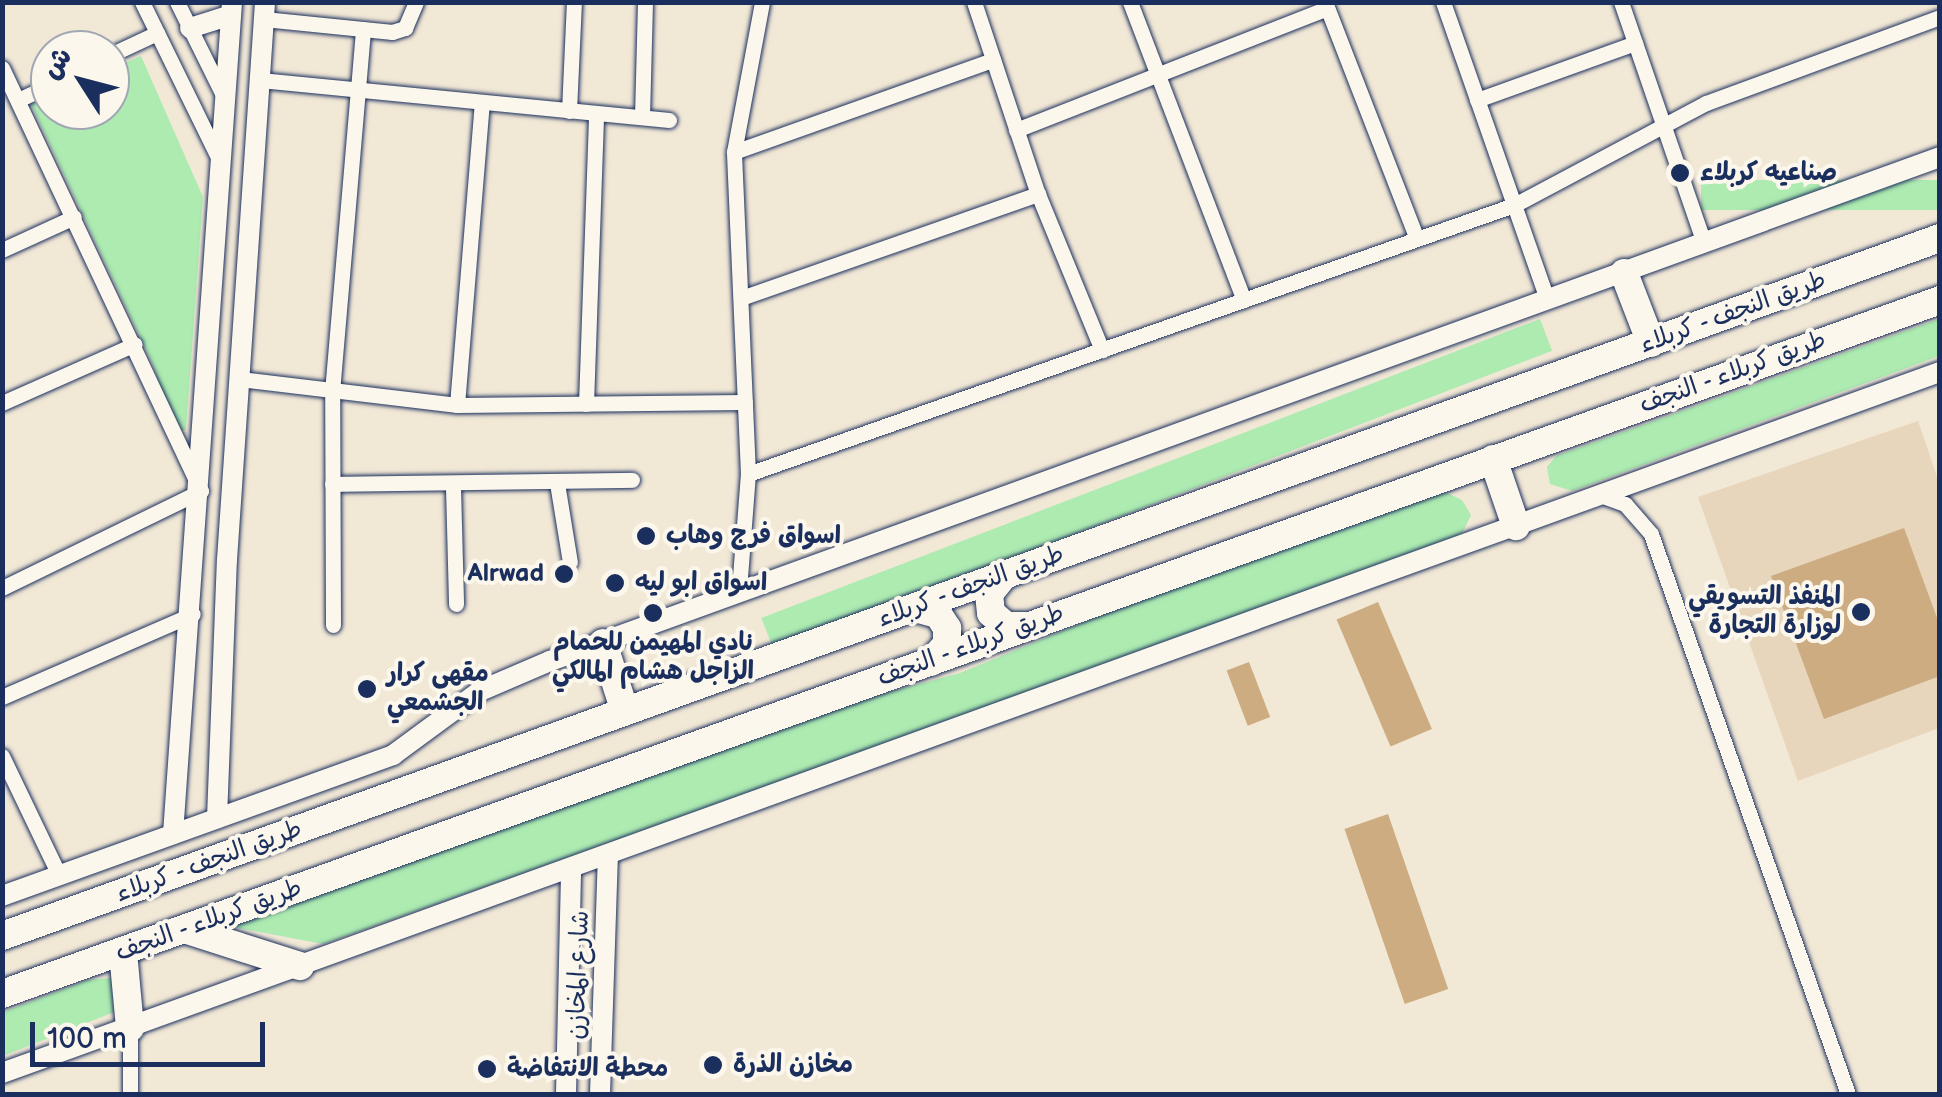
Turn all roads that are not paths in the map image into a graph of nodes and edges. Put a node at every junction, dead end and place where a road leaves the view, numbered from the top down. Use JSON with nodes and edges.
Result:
{"nodes":[{"id":1,"x":142,"y":2,"type":"edge"},
{"id":2,"x":177,"y":2,"type":"edge"},
{"id":3,"x":416,"y":2,"type":"edge"},
{"id":4,"x":574,"y":2,"type":"edge"},
{"id":5,"x":645,"y":2,"type":"edge"},
{"id":6,"x":762,"y":2,"type":"edge"},
{"id":7,"x":974,"y":2,"type":"edge"},
{"id":8,"x":1130,"y":2,"type":"edge"},
{"id":9,"x":1621,"y":2,"type":"edge"},
{"id":10,"x":1449,"y":4,"type":"edge"},
{"id":11,"x":1326,"y":5,"type":"edge"},
{"id":12,"x":232,"y":9,"type":"edge"},
{"id":13,"x":265,"y":11,"type":"edge"},
{"id":14,"x":1940,"y":18,"type":"edge"},
{"id":15,"x":190,"y":28,"type":"junction"},
{"id":16,"x":363,"y":29,"type":"junction"},
{"id":17,"x":157,"y":33,"type":"junction"},
{"id":18,"x":1635,"y":43,"type":"junction"},
{"id":19,"x":130,"y":46,"type":"edge"},
{"id":20,"x":202,"y":52,"type":"junction"},
{"id":21,"x":992,"y":60,"type":"junction"},
{"id":22,"x":2,"y":68,"type":"edge"},
{"id":23,"x":174,"y":68,"type":"junction"},
{"id":24,"x":1156,"y":75,"type":"junction"},
{"id":25,"x":260,"y":80,"type":"junction"},
{"id":26,"x":10,"y":91,"type":"edge"},
{"id":27,"x":360,"y":92,"type":"junction"},
{"id":28,"x":1477,"y":100,"type":"junction"},
{"id":29,"x":226,"y":101,"type":"junction"},
{"id":30,"x":482,"y":103,"type":"junction"},
{"id":31,"x":569,"y":111,"type":"junction"},
{"id":32,"x":596,"y":113,"type":"junction"},
{"id":33,"x":642,"y":117,"type":"junction"},
{"id":34,"x":669,"y":120,"type":"dead end"},
{"id":35,"x":1664,"y":126,"type":"junction"},
{"id":36,"x":1016,"y":130,"type":"junction"},
{"id":37,"x":734,"y":152,"type":"junction"},
{"id":38,"x":1940,"y":157,"type":"edge"},
{"id":39,"x":221,"y":164,"type":"junction"},
{"id":40,"x":1038,"y":194,"type":"junction"},
{"id":41,"x":1514,"y":205,"type":"junction"},
{"id":42,"x":74,"y":217,"type":"junction"},
{"id":43,"x":1940,"y":238,"type":"edge"},
{"id":44,"x":1416,"y":239,"type":"junction"},
{"id":45,"x":1704,"y":243,"type":"junction"},
{"id":46,"x":2,"y":250,"type":"edge"},
{"id":47,"x":1624,"y":273,"type":"junction"},
{"id":48,"x":741,"y":298,"type":"junction"},
{"id":49,"x":1547,"y":299,"type":"junction"},
{"id":50,"x":1244,"y":300,"type":"junction"},
{"id":51,"x":1940,"y":300,"type":"edge"},
{"id":52,"x":1650,"y":342,"type":"junction"},
{"id":53,"x":135,"y":344,"type":"junction"},
{"id":54,"x":1102,"y":350,"type":"junction"},
{"id":55,"x":1940,"y":372,"type":"edge"},
{"id":56,"x":240,"y":379,"type":"junction"},
{"id":57,"x":332,"y":392,"type":"junction"},
{"id":58,"x":745,"y":402,"type":"junction"},
{"id":59,"x":2,"y":403,"type":"edge"},
{"id":60,"x":586,"y":404,"type":"junction"},
{"id":61,"x":457,"y":405,"type":"junction"},
{"id":62,"x":1493,"y":459,"type":"junction"},
{"id":63,"x":748,"y":474,"type":"junction"},
{"id":64,"x":632,"y":480,"type":"dead end"},
{"id":65,"x":556,"y":483,"type":"junction"},
{"id":66,"x":332,"y":484,"type":"junction"},
{"id":67,"x":452,"y":487,"type":"junction"},
{"id":68,"x":201,"y":491,"type":"junction"},
{"id":69,"x":1600,"y":494,"type":"junction"},
{"id":70,"x":1516,"y":526,"type":"junction"},
{"id":71,"x":570,"y":562,"type":"dead end"},
{"id":72,"x":1006,"y":573,"type":"junction"},
{"id":73,"x":2,"y":588,"type":"edge"},
{"id":74,"x":739,"y":590,"type":"junction"},
{"id":75,"x":456,"y":604,"type":"dead end"},
{"id":76,"x":916,"y":608,"type":"junction"},
{"id":77,"x":194,"y":614,"type":"junction"},
{"id":78,"x":333,"y":625,"type":"dead end"},
{"id":79,"x":1024,"y":626,"type":"junction"},
{"id":80,"x":603,"y":643,"type":"junction"},
{"id":81,"x":931,"y":662,"type":"junction"},
{"id":82,"x":2,"y":697,"type":"edge"},
{"id":83,"x":625,"y":712,"type":"junction"},
{"id":84,"x":2,"y":756,"type":"edge"},
{"id":85,"x":217,"y":818,"type":"junction"},
{"id":86,"x":173,"y":834,"type":"junction"},
{"id":87,"x":608,"y":858,"type":"junction"},
{"id":88,"x":571,"y":872,"type":"junction"},
{"id":89,"x":59,"y":875,"type":"junction"},
{"id":90,"x":2,"y":896,"type":"edge"},
{"id":91,"x":184,"y":930,"type":"junction"},
{"id":92,"x":2,"y":936,"type":"edge"},
{"id":93,"x":123,"y":952,"type":"junction"},
{"id":94,"x":300,"y":966,"type":"junction"},
{"id":95,"x":2,"y":994,"type":"edge"},
{"id":96,"x":568,"y":999,"type":"junction"},
{"id":97,"x":603,"y":1000,"type":"junction"},
{"id":98,"x":130,"y":1028,"type":"junction"},
{"id":99,"x":568,"y":1035,"type":"junction"},
{"id":100,"x":602,"y":1036,"type":"junction"},
{"id":101,"x":2,"y":1073,"type":"edge"},
{"id":102,"x":130,"y":1094,"type":"edge"},
{"id":103,"x":566,"y":1094,"type":"edge"},
{"id":104,"x":600,"y":1094,"type":"edge"},
{"id":105,"x":1848,"y":1094,"type":"edge"}],
"edges":[{"from":1,"to":17,"type":"street"},
{"from":2,"to":15,"type":"street"},
{"from":3,"to":16,"type":"street"},
{"from":4,"to":31,"type":"street"},
{"from":5,"to":33,"type":"street"},
{"from":6,"to":37,"type":"street"},
{"from":7,"to":21,"type":"street"},
{"from":8,"to":24,"type":"street"},
{"from":9,"to":18,"type":"street"},
{"from":10,"to":28,"type":"street"},
{"from":11,"to":24,"type":"street"},
{"from":11,"to":44,"type":"street"},
{"from":12,"to":15,"type":"main road"},
{"from":12,"to":29,"type":"main road"},
{"from":13,"to":16,"type":"street"},
{"from":13,"to":25,"type":"main road"},
{"from":14,"to":35,"type":"street"},
{"from":15,"to":20,"type":"street"},
{"from":16,"to":27,"type":"street"},
{"from":17,"to":19,"type":"street"},
{"from":17,"to":23,"type":"street"},
{"from":18,"to":28,"type":"street"},
{"from":18,"to":35,"type":"street"},
{"from":20,"to":23,"type":"street"},
{"from":20,"to":29,"type":"street"},
{"from":21,"to":36,"type":"street"},
{"from":21,"to":37,"type":"street"},
{"from":22,"to":26,"type":"street"},
{"from":23,"to":39,"type":"street"},
{"from":24,"to":36,"type":"street"},
{"from":24,"to":50,"type":"street"},
{"from":25,"to":27,"type":"street"},
{"from":25,"to":56,"type":"main road"},
{"from":26,"to":42,"type":"street"},
{"from":27,"to":30,"type":"street"},
{"from":27,"to":57,"type":"street"},
{"from":28,"to":41,"type":"street"},
{"from":29,"to":39,"type":"main road"},
{"from":30,"to":31,"type":"street"},
{"from":30,"to":61,"type":"street"},
{"from":31,"to":32,"type":"street"},
{"from":32,"to":33,"type":"street"},
{"from":32,"to":60,"type":"street"},
{"from":33,"to":34,"type":"street"},
{"from":35,"to":41,"type":"street"},
{"from":35,"to":45,"type":"street"},
{"from":36,"to":40,"type":"street"},
{"from":37,"to":48,"type":"street"},
{"from":38,"to":45,"type":"main road"},
{"from":39,"to":68,"type":"main road"},
{"from":40,"to":48,"type":"street"},
{"from":40,"to":54,"type":"street"},
{"from":41,"to":44,"type":"street"},
{"from":41,"to":49,"type":"street"},
{"from":42,"to":46,"type":"street"},
{"from":42,"to":53,"type":"street"},
{"from":43,"to":52,"type":"highway","name":"طريق النجف - كربلاء"},
{"from":44,"to":50,"type":"street"},
{"from":45,"to":47,"type":"main road"},
{"from":47,"to":49,"type":"main road"},
{"from":47,"to":52,"type":"highway"},
{"from":48,"to":58,"type":"street"},
{"from":49,"to":74,"type":"main road"},
{"from":50,"to":54,"type":"street"},
{"from":51,"to":62,"type":"highway","name":"طريق كربلاء - النجف"},
{"from":52,"to":72,"type":"highway","name":"طريق النجف - كربلاء"},
{"from":53,"to":59,"type":"street"},
{"from":53,"to":68,"type":"street"},
{"from":54,"to":63,"type":"street"},
{"from":55,"to":69,"type":"main road"},
{"from":56,"to":57,"type":"street"},
{"from":56,"to":85,"type":"main road"},
{"from":57,"to":61,"type":"street"},
{"from":57,"to":66,"type":"street"},
{"from":58,"to":60,"type":"street"},
{"from":58,"to":63,"type":"street"},
{"from":60,"to":61,"type":"street"},
{"from":62,"to":70,"type":"highway"},
{"from":62,"to":79,"type":"highway","name":"طريق كربلاء - النجف"},
{"from":63,"to":74,"type":"street"},
{"from":64,"to":65,"type":"street"},
{"from":65,"to":67,"type":"street"},
{"from":65,"to":71,"type":"street"},
{"from":66,"to":67,"type":"street"},
{"from":66,"to":78,"type":"street"},
{"from":67,"to":75,"type":"street"},
{"from":68,"to":73,"type":"street"},
{"from":68,"to":77,"type":"main road"},
{"from":69,"to":70,"type":"main road"},
{"from":69,"to":105,"type":"street"},
{"from":70,"to":87,"type":"main road"},
{"from":72,"to":76,"type":"highway","name":"طريق النجف - كربلاء"},
{"from":72,"to":79,"type":"highway"},
{"from":74,"to":80,"type":"main road"},
{"from":76,"to":81,"type":"highway"},
{"from":76,"to":83,"type":"highway","name":"طريق النجف - كربلاء"},
{"from":77,"to":82,"type":"street"},
{"from":77,"to":86,"type":"main road"},
{"from":79,"to":81,"type":"highway","name":"طريق كربلاء - النجف"},
{"from":80,"to":83,"type":"highway"},
{"from":80,"to":85,"type":"main road"},
{"from":81,"to":91,"type":"highway","name":"طريق كربلاء - النجف"},
{"from":83,"to":92,"type":"highway","name":"طريق النجف - كربلاء"},
{"from":84,"to":89,"type":"street"},
{"from":85,"to":86,"type":"main road"},
{"from":86,"to":89,"type":"main road"},
{"from":87,"to":88,"type":"main road"},
{"from":87,"to":97,"type":"main road","name":"شارع المخازن"},
{"from":88,"to":94,"type":"main road"},
{"from":88,"to":96,"type":"main road","name":"شارع المخازن"},
{"from":89,"to":90,"type":"main road"},
{"from":91,"to":93,"type":"highway","name":"طريق كربلاء - النجف"},
{"from":91,"to":94,"type":"highway"},
{"from":93,"to":95,"type":"highway","name":"طريق كربلاء - النجف"},
{"from":93,"to":98,"type":"highway"},
{"from":94,"to":98,"type":"main road"},
{"from":96,"to":97,"type":"main road"},
{"from":96,"to":99,"type":"main road","name":"شارع المخازن"},
{"from":97,"to":100,"type":"main road","name":"شارع المخازن"},
{"from":98,"to":101,"type":"main road"},
{"from":98,"to":102,"type":"street"},
{"from":99,"to":100,"type":"main road"},
{"from":99,"to":103,"type":"main road","name":"شارع المخازن"},
{"from":100,"to":104,"type":"main road","name":"شارع المخازن"}]}
